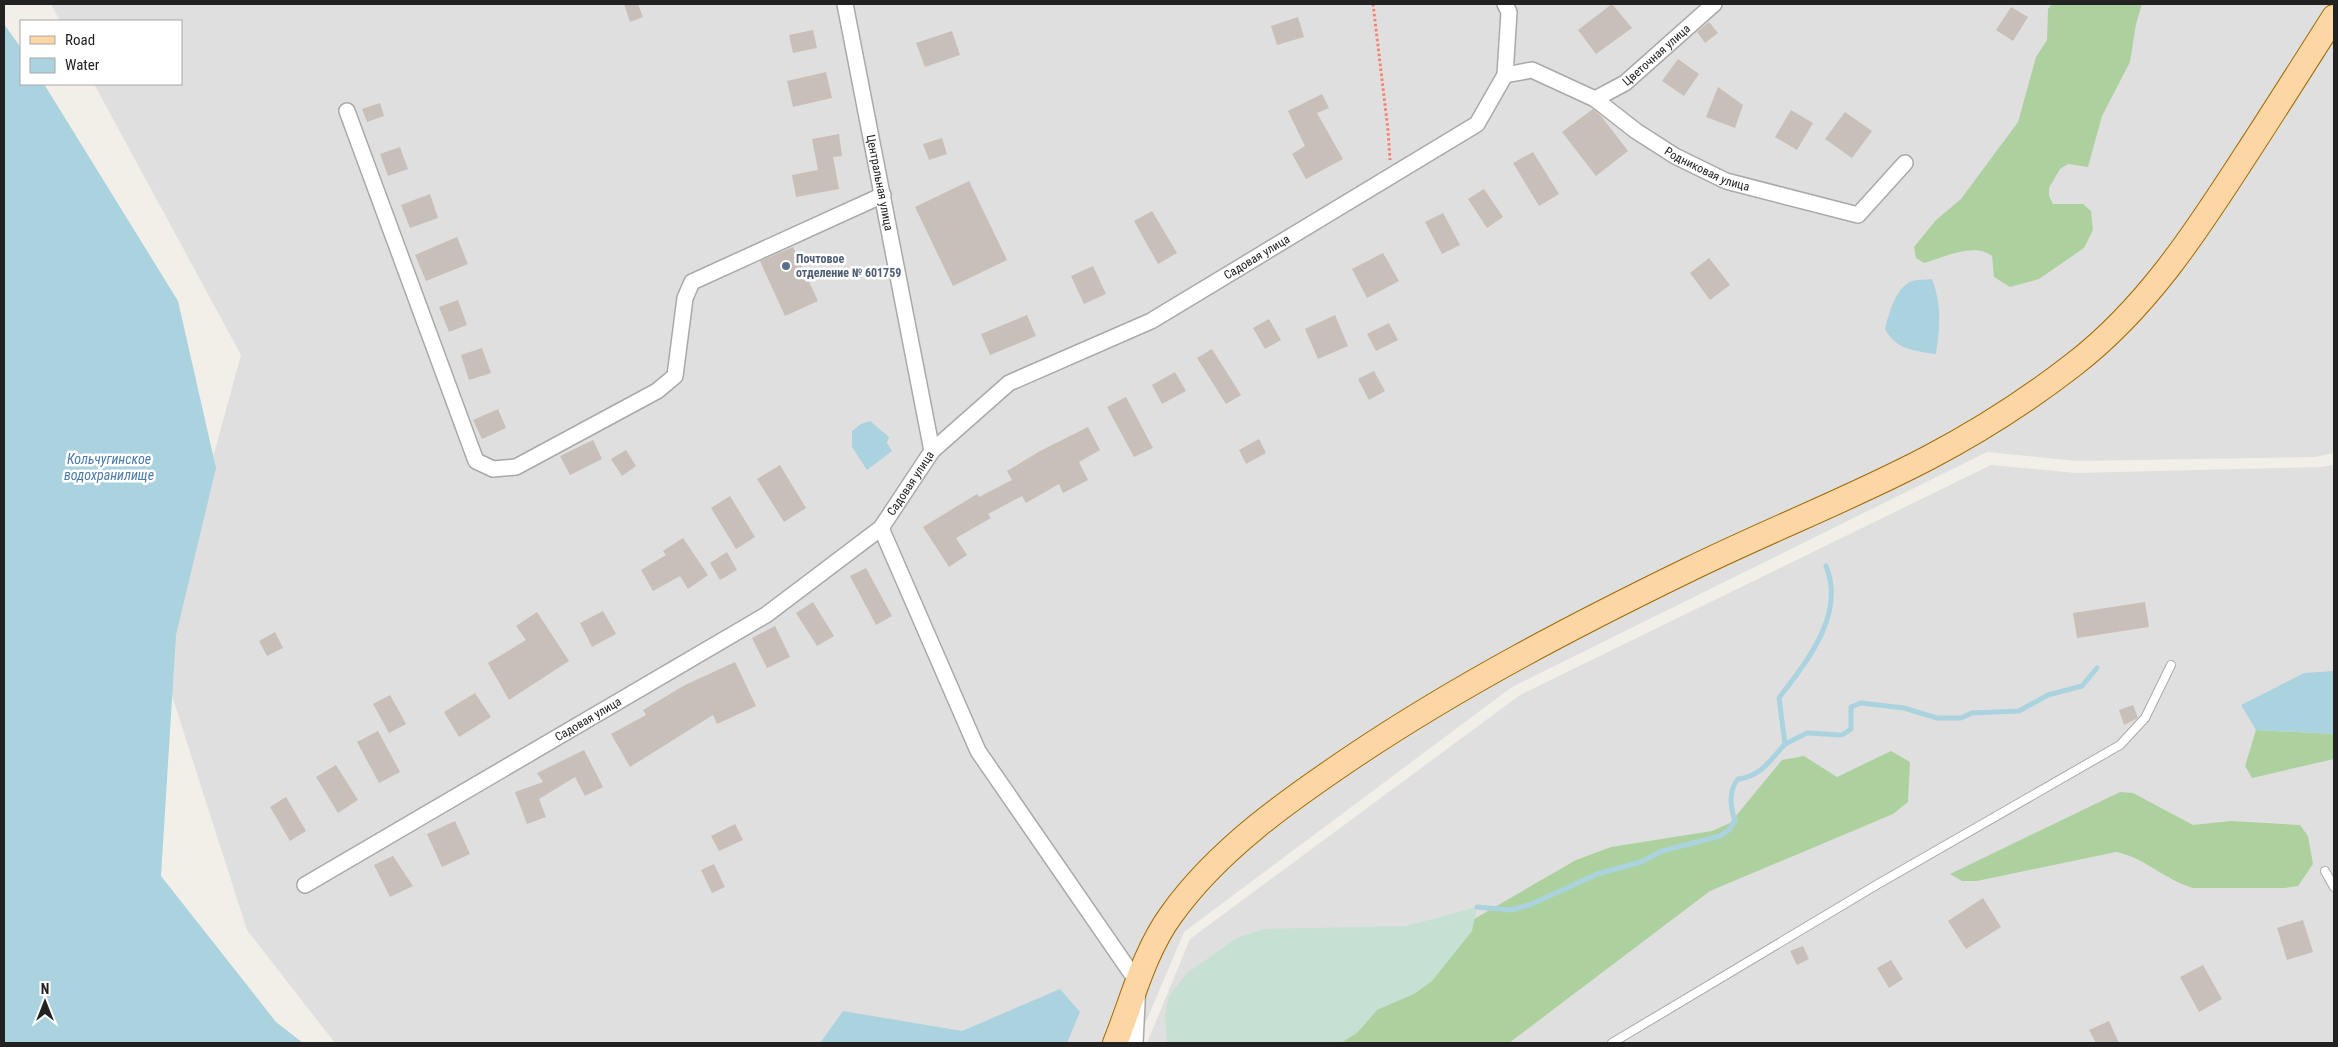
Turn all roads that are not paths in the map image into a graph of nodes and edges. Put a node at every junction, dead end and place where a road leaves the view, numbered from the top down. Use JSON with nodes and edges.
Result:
{"nodes":[{"id":1,"x":846,"y":4,"type":"edge"},
{"id":2,"x":1505,"y":4,"type":"edge"},
{"id":3,"x":1714,"y":4,"type":"edge"},
{"id":4,"x":2334,"y":18,"type":"edge"},
{"id":5,"x":1505,"y":75,"type":"junction"},
{"id":6,"x":1595,"y":99,"type":"junction"},
{"id":7,"x":347,"y":110,"type":"dead end"},
{"id":8,"x":1905,"y":163,"type":"dead end"},
{"id":9,"x":883,"y":195,"type":"junction"},
{"id":10,"x":932,"y":451,"type":"junction"},
{"id":11,"x":881,"y":528,"type":"junction"},
{"id":12,"x":2172,"y":665,"type":"dead end"},
{"id":13,"x":2325,"y":871,"type":"dead end"},
{"id":14,"x":305,"y":885,"type":"dead end"},
{"id":15,"x":2334,"y":887,"type":"edge"},
{"id":16,"x":1138,"y":983,"type":"junction"},
{"id":17,"x":1116,"y":1043,"type":"edge"},
{"id":18,"x":1135,"y":1043,"type":"edge"},
{"id":19,"x":1612,"y":1043,"type":"edge"}],
"edges":[{"from":1,"to":9,"type":"street","name":"Центральная улица"},
{"from":2,"to":5,"type":"street"},
{"from":3,"to":6,"type":"street","name":"Цветочная улица"},
{"from":4,"to":16,"type":"main road"},
{"from":5,"to":6,"type":"street","name":"Родниковая улица"},
{"from":5,"to":10,"type":"street","name":"Садовая улица"},
{"from":6,"to":8,"type":"street","name":"Родниковая улица"},
{"from":7,"to":9,"type":"street"},
{"from":9,"to":10,"type":"street","name":"Центральная улица"},
{"from":10,"to":11,"type":"street","name":"Садовая улица"},
{"from":11,"to":14,"type":"street","name":"Садовая улица"},
{"from":11,"to":16,"type":"street"},
{"from":12,"to":19,"type":"lane"},
{"from":13,"to":15,"type":"lane"},
{"from":16,"to":17,"type":"main road"},
{"from":16,"to":18,"type":"street"}]}
